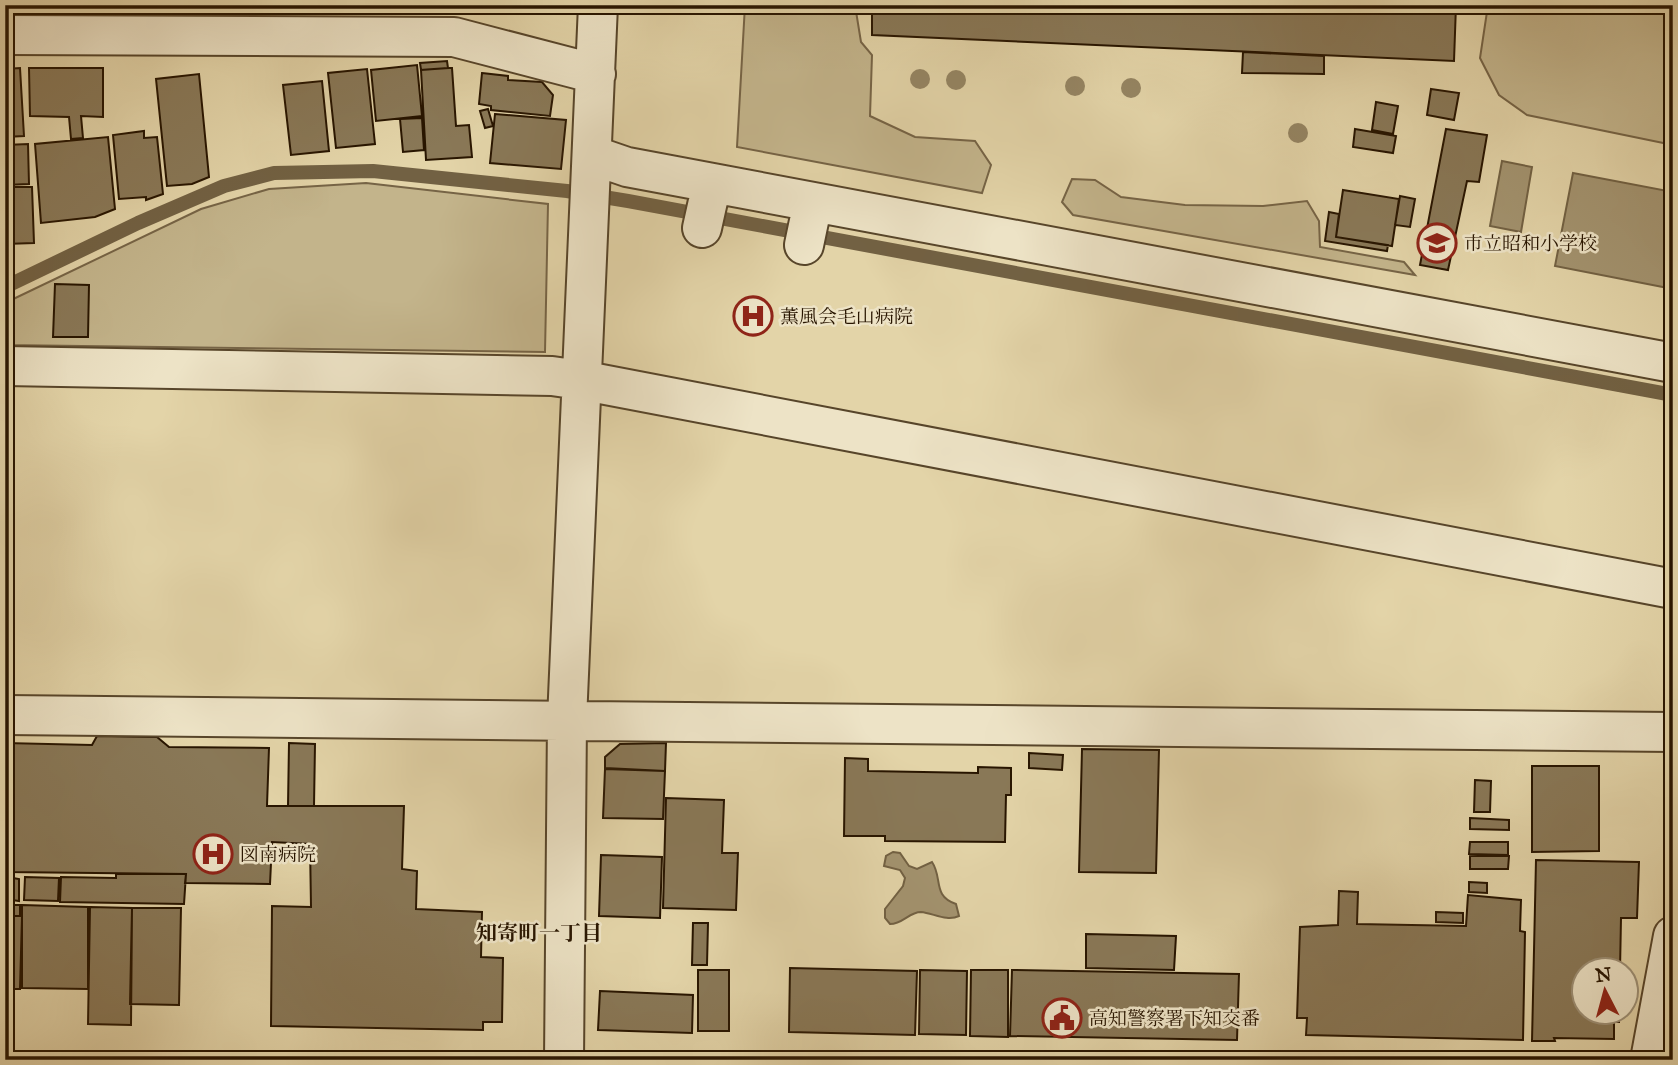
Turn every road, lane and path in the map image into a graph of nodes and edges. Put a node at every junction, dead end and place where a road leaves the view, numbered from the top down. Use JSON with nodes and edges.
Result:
{"nodes":[{"id":1,"x":598,"y":5,"type":"edge"},
{"id":2,"x":5,"y":35,"type":"edge"},
{"id":3,"x":596,"y":74,"type":"junction"},
{"id":4,"x":592,"y":165,"type":"junction"},
{"id":5,"x":712,"y":183,"type":"junction"},
{"id":6,"x":813,"y":202,"type":"junction"},
{"id":7,"x":702,"y":228,"type":"dead end"},
{"id":8,"x":804,"y":245,"type":"dead end"},
{"id":9,"x":1673,"y":363,"type":"edge"},
{"id":10,"x":5,"y":366,"type":"edge"},
{"id":11,"x":580,"y":380,"type":"junction"},
{"id":12,"x":1673,"y":589,"type":"edge"},
{"id":13,"x":5,"y":715,"type":"edge"},
{"id":14,"x":567,"y":720,"type":"junction"},
{"id":15,"x":1673,"y":732,"type":"edge"},
{"id":16,"x":1673,"y":936,"type":"edge"},
{"id":17,"x":564,"y":1060,"type":"edge"},
{"id":18,"x":1650,"y":1060,"type":"edge"}],
"edges":[{"from":1,"to":3,"type":"street"},
{"from":2,"to":3,"type":"street"},
{"from":3,"to":4,"type":"street"},
{"from":4,"to":5,"type":"street"},
{"from":4,"to":11,"type":"street"},
{"from":5,"to":6,"type":"street"},
{"from":5,"to":7,"type":"street"},
{"from":6,"to":8,"type":"street"},
{"from":6,"to":9,"type":"street"},
{"from":10,"to":11,"type":"street"},
{"from":11,"to":12,"type":"street"},
{"from":11,"to":14,"type":"street"},
{"from":13,"to":14,"type":"street"},
{"from":14,"to":15,"type":"street"},
{"from":14,"to":17,"type":"street"},
{"from":16,"to":18,"type":"street"}]}
